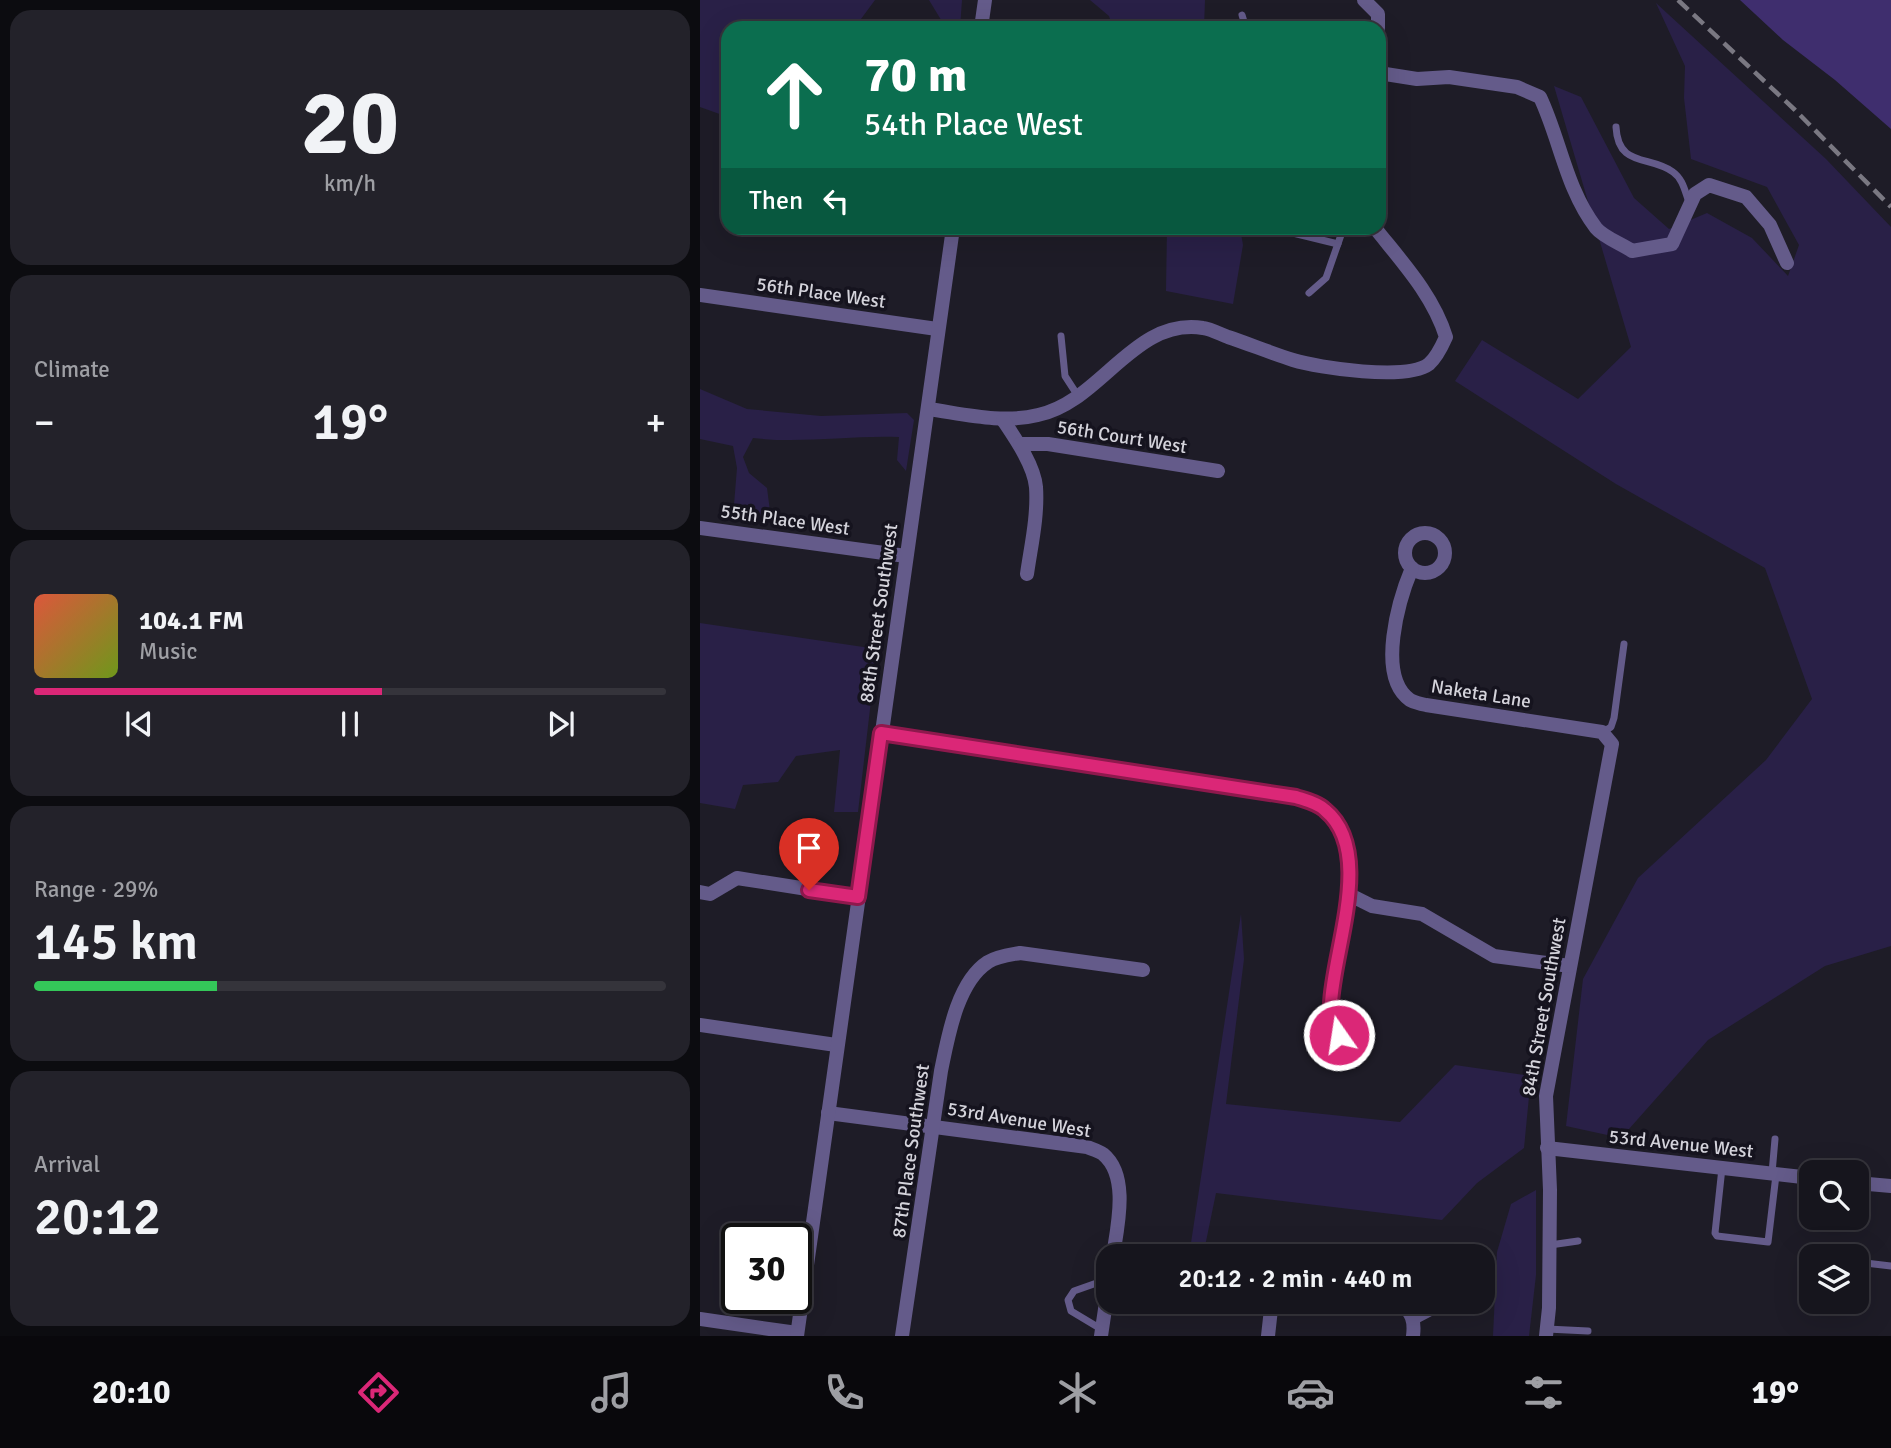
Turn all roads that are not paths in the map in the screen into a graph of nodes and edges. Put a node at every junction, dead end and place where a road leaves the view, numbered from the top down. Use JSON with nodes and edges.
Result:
{"nodes":[{"id":1,"x":985,"y":0,"type":"edge"},
{"id":2,"x":1364,"y":0,"type":"edge"},
{"id":3,"x":1242,"y":15,"type":"dead end"},
{"id":4,"x":982,"y":21,"type":"edge"},
{"id":5,"x":1244,"y":21,"type":"edge"},
{"id":6,"x":1378,"y":21,"type":"edge"},
{"id":7,"x":1386,"y":74,"type":"edge"},
{"id":8,"x":1616,"y":127,"type":"dead end"},
{"id":9,"x":1690,"y":206,"type":"junction"},
{"id":10,"x":952,"y":235,"type":"edge"},
{"id":11,"x":1301,"y":235,"type":"edge"},
{"id":12,"x":1341,"y":235,"type":"edge"},
{"id":13,"x":1380,"y":235,"type":"edge"},
{"id":14,"x":1338,"y":244,"type":"junction"},
{"id":15,"x":1787,"y":263,"type":"dead end"},
{"id":16,"x":1308,"y":293,"type":"dead end"},
{"id":17,"x":700,"y":295,"type":"edge"},
{"id":18,"x":937,"y":328,"type":"junction"},
{"id":19,"x":1061,"y":336,"type":"dead end"},
{"id":20,"x":1078,"y":396,"type":"junction"},
{"id":21,"x":928,"y":409,"type":"junction"},
{"id":22,"x":1003,"y":420,"type":"junction"},
{"id":23,"x":1020,"y":444,"type":"junction"},
{"id":24,"x":1218,"y":471,"type":"dead end"},
{"id":25,"x":700,"y":528,"type":"edge"},
{"id":26,"x":906,"y":556,"type":"junction"},
{"id":27,"x":1412,"y":568,"type":"dead end"},
{"id":28,"x":1027,"y":574,"type":"dead end"},
{"id":29,"x":1624,"y":644,"type":"dead end"},
{"id":30,"x":1602,"y":732,"type":"junction"},
{"id":31,"x":881,"y":733,"type":"junction"},
{"id":32,"x":700,"y":892,"type":"edge"},
{"id":33,"x":1348,"y":894,"type":"junction"},
{"id":34,"x":858,"y":897,"type":"junction"},
{"id":35,"x":1570,"y":966,"type":"junction"},
{"id":36,"x":1143,"y":970,"type":"dead end"},
{"id":37,"x":700,"y":1025,"type":"edge"},
{"id":38,"x":1339,"y":1035,"type":"dead end"},
{"id":39,"x":836,"y":1045,"type":"junction"},
{"id":40,"x":828,"y":1113,"type":"junction"},
{"id":41,"x":934,"y":1126,"type":"junction"},
{"id":42,"x":1775,"y":1139,"type":"dead end"},
{"id":43,"x":1547,"y":1148,"type":"junction"},
{"id":44,"x":1723,"y":1168,"type":"junction"},
{"id":45,"x":1774,"y":1174,"type":"junction"},
{"id":46,"x":1799,"y":1177,"type":"edge"},
{"id":47,"x":1869,"y":1184,"type":"edge"},
{"id":48,"x":1891,"y":1186,"type":"edge"},
{"id":49,"x":1578,"y":1241,"type":"dead end"},
{"id":50,"x":1115,"y":1244,"type":"edge"},
{"id":51,"x":1549,"y":1245,"type":"junction"},
{"id":52,"x":1869,"y":1263,"type":"edge"},
{"id":53,"x":1891,"y":1266,"type":"edge"},
{"id":54,"x":1096,"y":1284,"type":"edge"},
{"id":55,"x":1105,"y":1314,"type":"edge"},
{"id":56,"x":1270,"y":1314,"type":"edge"},
{"id":57,"x":1431,"y":1314,"type":"edge"},
{"id":58,"x":700,"y":1319,"type":"edge"},
{"id":59,"x":1414,"y":1329,"type":"edge"},
{"id":60,"x":1588,"y":1331,"type":"dead end"},
{"id":61,"x":1102,"y":1333,"type":"edge"},
{"id":62,"x":1547,"y":1333,"type":"edge"},
{"id":63,"x":797,"y":1335,"type":"edge"},
{"id":64,"x":902,"y":1336,"type":"edge"},
{"id":65,"x":1268,"y":1336,"type":"edge"}],
"edges":[{"from":1,"to":4,"type":"street"},
{"from":2,"to":6,"type":"street"},
{"from":3,"to":5,"type":"lane"},
{"from":7,"to":9,"type":"street"},
{"from":8,"to":9,"type":"lane"},
{"from":9,"to":15,"type":"street"},
{"from":10,"to":18,"type":"street","name":"88th Street Southwest"},
{"from":11,"to":14,"type":"lane"},
{"from":12,"to":14,"type":"lane"},
{"from":13,"to":20,"type":"street"},
{"from":14,"to":16,"type":"lane"},
{"from":17,"to":18,"type":"street","name":"56th Place West"},
{"from":18,"to":21,"type":"street","name":"88th Street Southwest"},
{"from":19,"to":20,"type":"lane"},
{"from":20,"to":22,"type":"street"},
{"from":21,"to":22,"type":"street"},
{"from":21,"to":26,"type":"street","name":"88th Street Southwest"},
{"from":22,"to":23,"type":"street"},
{"from":23,"to":24,"type":"street","name":"56th Court West"},
{"from":23,"to":28,"type":"street"},
{"from":25,"to":26,"type":"street","name":"55th Place West"},
{"from":26,"to":31,"type":"street","name":"88th Street Southwest"},
{"from":27,"to":30,"type":"street","name":"Naketa Lane"},
{"from":29,"to":30,"type":"lane"},
{"from":30,"to":35,"type":"street","name":"84th Street Southwest"},
{"from":31,"to":33,"type":"street"},
{"from":31,"to":34,"type":"street","name":"88th Street Southwest"},
{"from":32,"to":34,"type":"street"},
{"from":33,"to":35,"type":"street"},
{"from":33,"to":38,"type":"street"},
{"from":34,"to":39,"type":"street","name":"88th Street Southwest"},
{"from":35,"to":43,"type":"street","name":"84th Street Southwest"},
{"from":36,"to":41,"type":"street","name":"87th Place Southwest"},
{"from":37,"to":39,"type":"street"},
{"from":39,"to":40,"type":"street","name":"88th Street Southwest"},
{"from":40,"to":41,"type":"street","name":"53rd Avenue West"},
{"from":40,"to":63,"type":"street","name":"88th Street Southwest"},
{"from":41,"to":50,"type":"street","name":"53rd Avenue West"},
{"from":41,"to":64,"type":"street","name":"87th Place Southwest"},
{"from":42,"to":45,"type":"lane"},
{"from":43,"to":44,"type":"street","name":"53rd Avenue West"},
{"from":43,"to":51,"type":"street","name":"84th Street Southwest"},
{"from":44,"to":45,"type":"street","name":"53rd Avenue West"},
{"from":44,"to":45,"type":"lane"},
{"from":45,"to":46,"type":"street","name":"53rd Avenue West"},
{"from":47,"to":48,"type":"street"},
{"from":49,"to":51,"type":"lane"},
{"from":51,"to":62,"type":"street","name":"84th Street Southwest"},
{"from":52,"to":53,"type":"lane"},
{"from":54,"to":61,"type":"lane"},
{"from":55,"to":61,"type":"street"},
{"from":56,"to":65,"type":"street"},
{"from":57,"to":59,"type":"lane"},
{"from":58,"to":63,"type":"street"},
{"from":60,"to":62,"type":"lane"}]}
